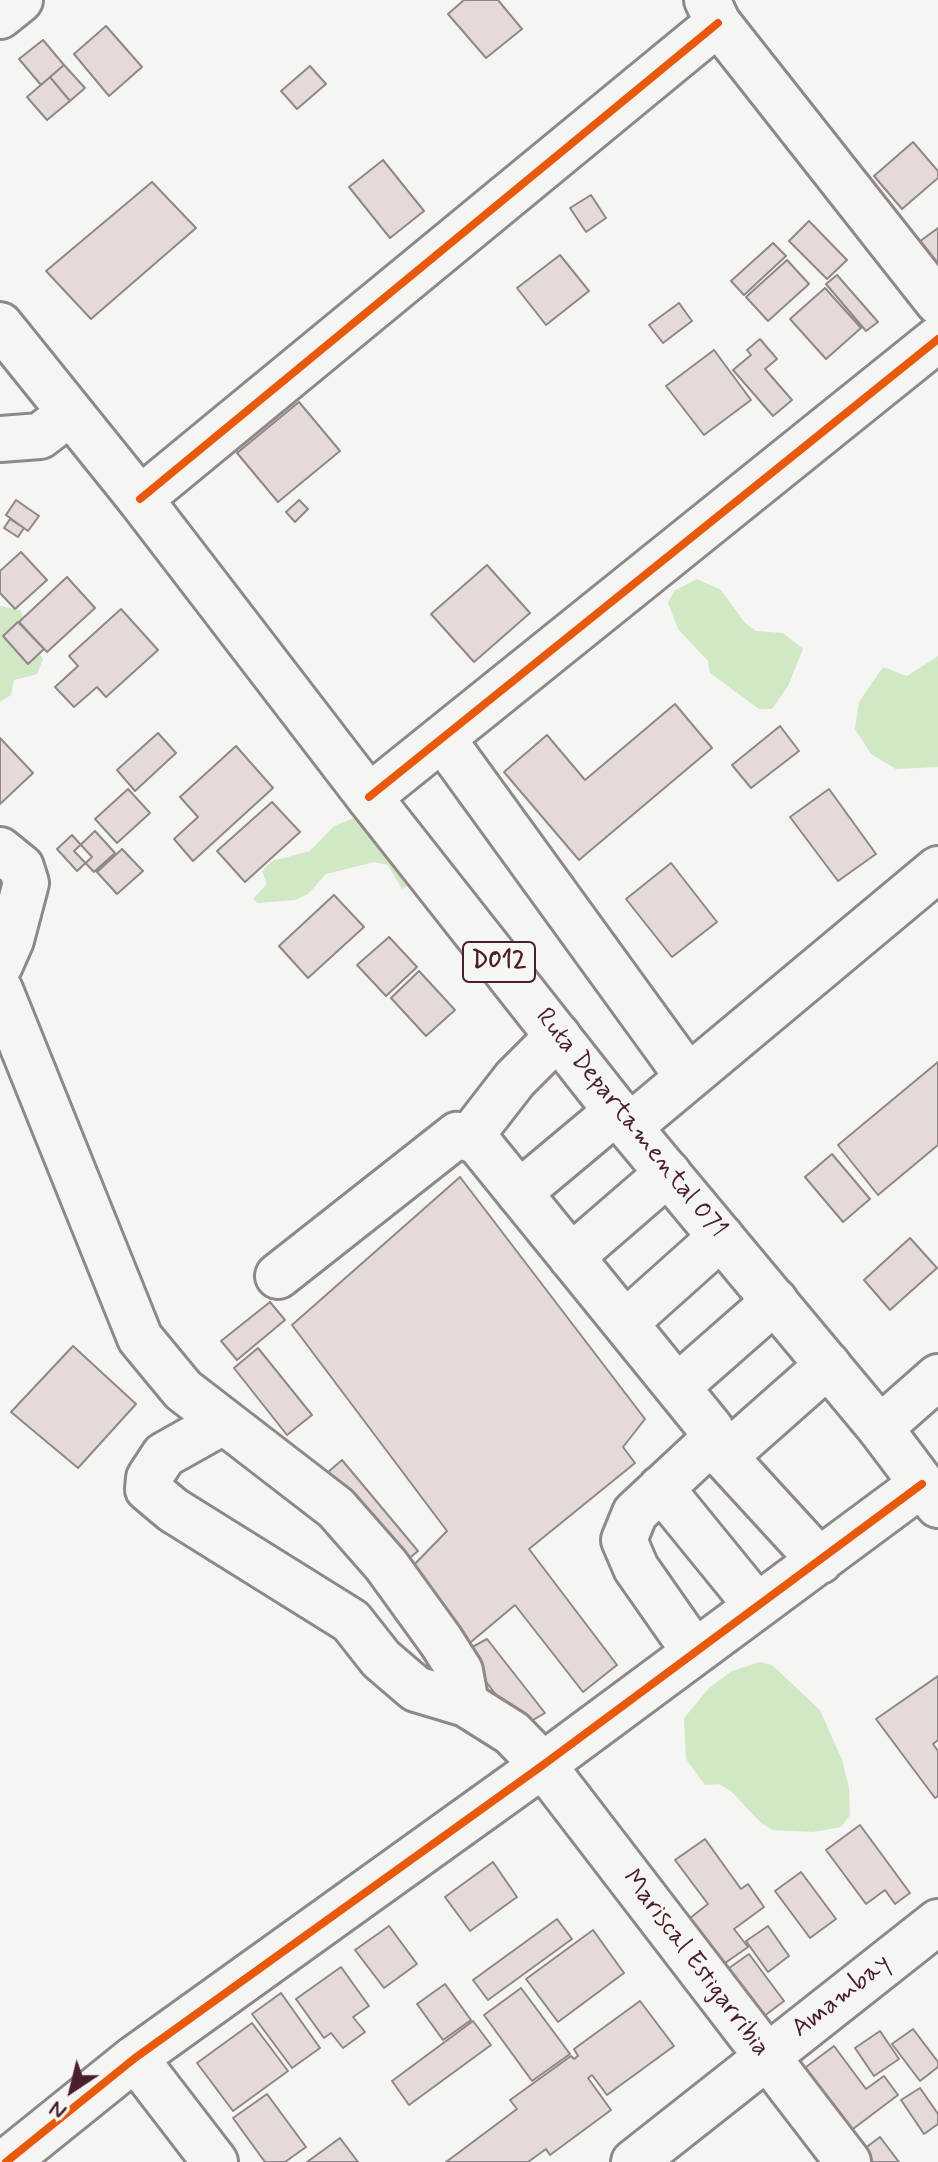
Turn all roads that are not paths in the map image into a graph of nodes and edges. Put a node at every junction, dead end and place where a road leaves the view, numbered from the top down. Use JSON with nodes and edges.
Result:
{"nodes":[{"id":1,"x":20,"y":0,"type":"edge"},
{"id":2,"x":712,"y":11,"type":"edge"},
{"id":3,"x":0,"y":16,"type":"edge"},
{"id":4,"x":938,"y":302,"type":"edge"},
{"id":5,"x":0,"y":325,"type":"edge"},
{"id":6,"x":938,"y":339,"type":"edge"},
{"id":7,"x":70,"y":413,"type":"junction"},
{"id":8,"x":0,"y":439,"type":"edge"},
{"id":9,"x":140,"y":499,"type":"junction"},
{"id":10,"x":442,"y":738,"type":"junction"},
{"id":11,"x":369,"y":797,"type":"junction"},
{"id":12,"x":0,"y":850,"type":"edge"},
{"id":13,"x":938,"y":869,"type":"edge"},
{"id":14,"x":0,"y":965,"type":"edge"},
{"id":15,"x":0,"y":990,"type":"edge"},
{"id":16,"x":558,"y":1036,"type":"junction"},
{"id":17,"x":688,"y":1077,"type":"junction"},
{"id":18,"x":623,"y":1119,"type":"junction"},
{"id":19,"x":470,"y":1137,"type":"junction"},
{"id":20,"x":668,"y":1173,"type":"junction"},
{"id":21,"x":519,"y":1193,"type":"junction"},
{"id":22,"x":721,"y":1237,"type":"junction"},
{"id":23,"x":571,"y":1257,"type":"junction"},
{"id":24,"x":278,"y":1276,"type":"dead end"},
{"id":25,"x":775,"y":1301,"type":"junction"},
{"id":26,"x":625,"y":1323,"type":"junction"},
{"id":27,"x":828,"y":1365,"type":"junction"},
{"id":28,"x":938,"y":1377,"type":"edge"},
{"id":29,"x":677,"y":1387,"type":"junction"},
{"id":30,"x":221,"y":1423,"type":"junction"},
{"id":31,"x":880,"y":1428,"type":"junction"},
{"id":32,"x":717,"y":1450,"type":"junction"},
{"id":33,"x":661,"y":1488,"type":"junction"},
{"id":34,"x":930,"y":1494,"type":"edge"},
{"id":35,"x":820,"y":1561,"type":"junction"},
{"id":36,"x":757,"y":1606,"type":"junction"},
{"id":37,"x":694,"y":1651,"type":"junction"},
{"id":38,"x":466,"y":1704,"type":"junction"},
{"id":39,"x":543,"y":1765,"type":"junction"},
{"id":40,"x":938,"y":1922,"type":"edge"},
{"id":41,"x":765,"y":2057,"type":"junction"},
{"id":42,"x":135,"y":2058,"type":"junction"},
{"id":43,"x":6,"y":2162,"type":"edge"},
{"id":44,"x":215,"y":2162,"type":"edge"},
{"id":45,"x":634,"y":2162,"type":"edge"},
{"id":46,"x":848,"y":2162,"type":"edge"}],
"edges":[{"from":1,"to":3,"type":"street"},
{"from":2,"to":4,"type":"street"},
{"from":2,"to":9,"type":"street"},
{"from":5,"to":7,"type":"street","name":"Ruta Departamental 071"},
{"from":6,"to":10,"type":"street"},
{"from":7,"to":8,"type":"street"},
{"from":7,"to":9,"type":"street","name":"Ruta Departamental 071","number":"D012"},
{"from":9,"to":11,"type":"street","name":"Ruta Departamental 071","number":"D012"},
{"from":10,"to":11,"type":"street"},
{"from":10,"to":17,"type":"street"},
{"from":11,"to":16,"type":"street","name":"Ruta Departamental 071","number":"D012"},
{"from":12,"to":14,"type":"street"},
{"from":13,"to":17,"type":"street"},
{"from":15,"to":30,"type":"street"},
{"from":16,"to":18,"type":"street","name":"Ruta Departamental 071","number":"D012"},
{"from":16,"to":19,"type":"street"},
{"from":17,"to":18,"type":"street"},
{"from":18,"to":20,"type":"street","name":"Ruta Departamental 071","number":"D012"},
{"from":18,"to":21,"type":"street"},
{"from":19,"to":21,"type":"street"},
{"from":19,"to":24,"type":"street"},
{"from":20,"to":22,"type":"street","name":"Ruta Departamental 071","number":"D012"},
{"from":20,"to":23,"type":"street"},
{"from":21,"to":23,"type":"street"},
{"from":22,"to":25,"type":"street","name":"Ruta Departamental 071","number":"D012"},
{"from":22,"to":26,"type":"street"},
{"from":23,"to":26,"type":"street"},
{"from":25,"to":27,"type":"street","name":"Ruta Departamental 071","number":"D012"},
{"from":25,"to":29,"type":"street"},
{"from":26,"to":29,"type":"street"},
{"from":27,"to":31,"type":"street","name":"Ruta Departamental 071","number":"D012"},
{"from":27,"to":32,"type":"street"},
{"from":28,"to":31,"type":"street"},
{"from":29,"to":32,"type":"street"},
{"from":30,"to":38,"type":"street"},
{"from":30,"to":38,"type":"street","name":"Mariscal Estigarribia"},
{"from":31,"to":34,"type":"street","name":"Ruta Departamental 071","number":"D012"},
{"from":32,"to":33,"type":"street"},
{"from":32,"to":35,"type":"street"},
{"from":33,"to":36,"type":"street"},
{"from":33,"to":37,"type":"street"},
{"from":34,"to":35,"type":"street"},
{"from":35,"to":36,"type":"street"},
{"from":36,"to":37,"type":"street"},
{"from":37,"to":39,"type":"street"},
{"from":38,"to":39,"type":"street","name":"Mariscal Estigarribia"},
{"from":39,"to":41,"type":"street","name":"Mariscal Estigarribia"},
{"from":39,"to":42,"type":"street"},
{"from":40,"to":41,"type":"street","name":"Amambay"},
{"from":41,"to":45,"type":"street","name":"Amambay"},
{"from":41,"to":46,"type":"street","name":"Mariscal Estigarribia"},
{"from":42,"to":43,"type":"street"},
{"from":42,"to":44,"type":"street"}]}
